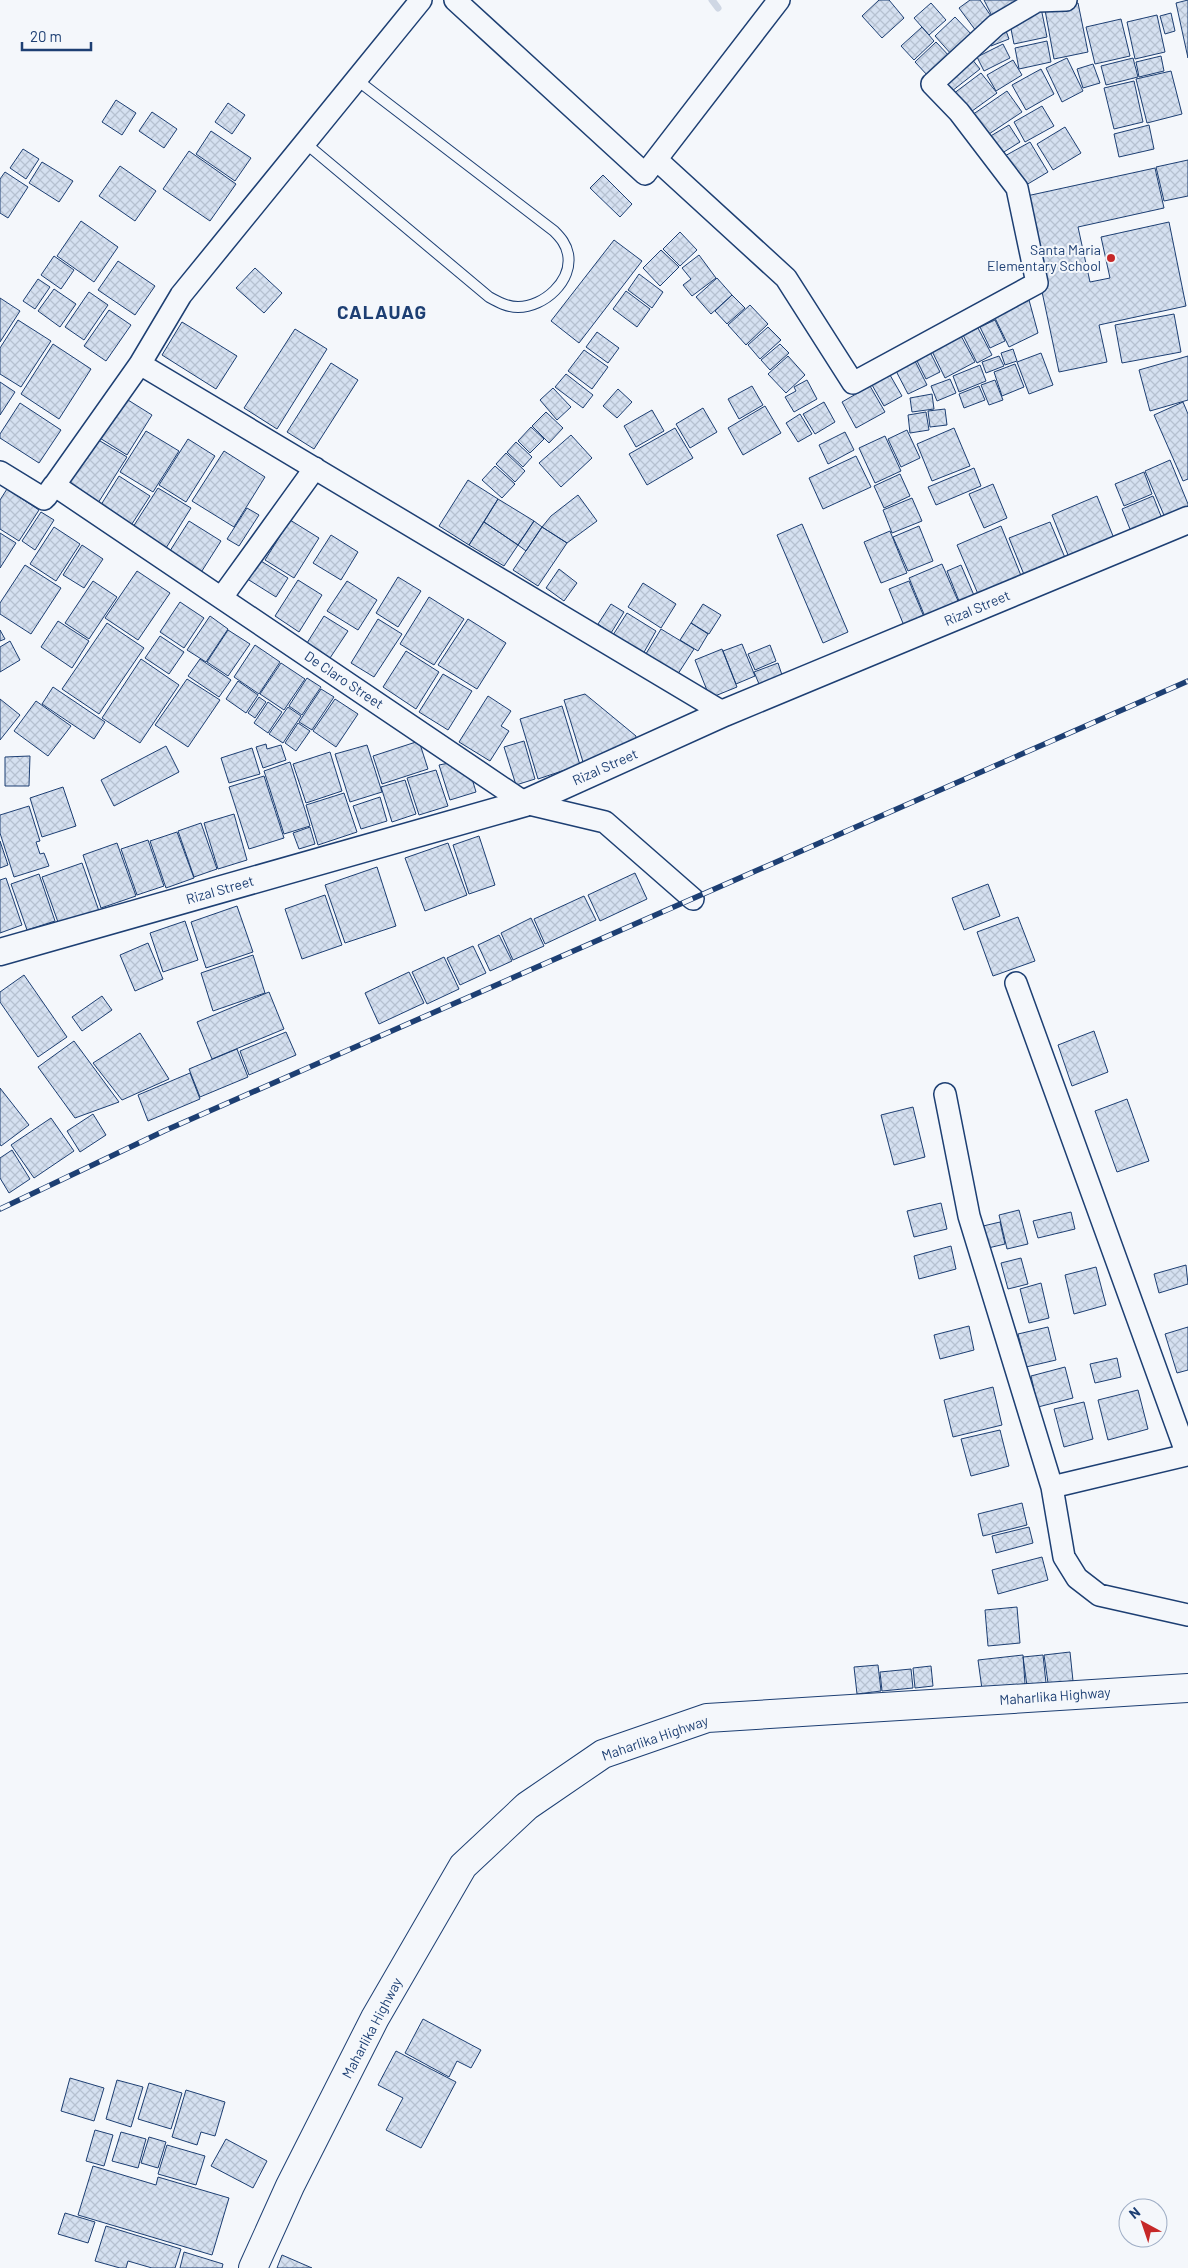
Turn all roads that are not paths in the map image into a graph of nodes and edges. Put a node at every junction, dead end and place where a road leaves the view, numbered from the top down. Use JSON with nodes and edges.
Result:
{"nodes":[{"id":1,"x":421,"y":0,"type":"edge"},
{"id":2,"x":455,"y":0,"type":"edge"},
{"id":3,"x":779,"y":0,"type":"edge"},
{"id":4,"x":1066,"y":0,"type":"edge"},
{"id":5,"x":357,"y":80,"type":"junction"},
{"id":6,"x":304,"y":142,"type":"junction"},
{"id":7,"x":657,"y":160,"type":"junction"},
{"id":8,"x":140,"y":364,"type":"junction"},
{"id":9,"x":315,"y":468,"type":"junction"},
{"id":10,"x":0,"y":472,"type":"edge"},
{"id":11,"x":54,"y":486,"type":"junction"},
{"id":12,"x":1188,"y":520,"type":"edge"},
{"id":13,"x":222,"y":597,"type":"junction"},
{"id":14,"x":724,"y":713,"type":"junction"},
{"id":15,"x":525,"y":803,"type":"junction"},
{"id":16,"x":693,"y":898,"type":"dead end"},
{"id":17,"x":0,"y":952,"type":"edge"},
{"id":18,"x":1016,"y":983,"type":"dead end"},
{"id":19,"x":945,"y":1094,"type":"dead end"},
{"id":20,"x":1052,"y":1487,"type":"junction"},
{"id":21,"x":1188,"y":1614,"type":"edge"},
{"id":22,"x":1188,"y":1688,"type":"edge"},
{"id":23,"x":253,"y":2268,"type":"edge"}],
"edges":[{"from":1,"to":5,"type":"street"},
{"from":2,"to":7,"type":"street"},
{"from":3,"to":7,"type":"street"},
{"from":4,"to":7,"type":"street"},
{"from":5,"to":6,"type":"street"},
{"from":5,"to":6,"type":"lane"},
{"from":6,"to":8,"type":"street"},
{"from":8,"to":9,"type":"street"},
{"from":8,"to":11,"type":"street"},
{"from":9,"to":13,"type":"street"},
{"from":9,"to":14,"type":"street"},
{"from":10,"to":11,"type":"street"},
{"from":11,"to":13,"type":"street","name":"De Claro Street"},
{"from":12,"to":14,"type":"street","name":"Rizal Street"},
{"from":13,"to":15,"type":"street","name":"De Claro Street"},
{"from":14,"to":15,"type":"street","name":"Rizal Street"},
{"from":15,"to":16,"type":"street","name":"De Claro Street"},
{"from":15,"to":17,"type":"street","name":"Rizal Street"},
{"from":18,"to":20,"type":"street"},
{"from":19,"to":20,"type":"street"},
{"from":20,"to":21,"type":"street"},
{"from":22,"to":23,"type":"highway","name":"Maharlika Highway"}]}
